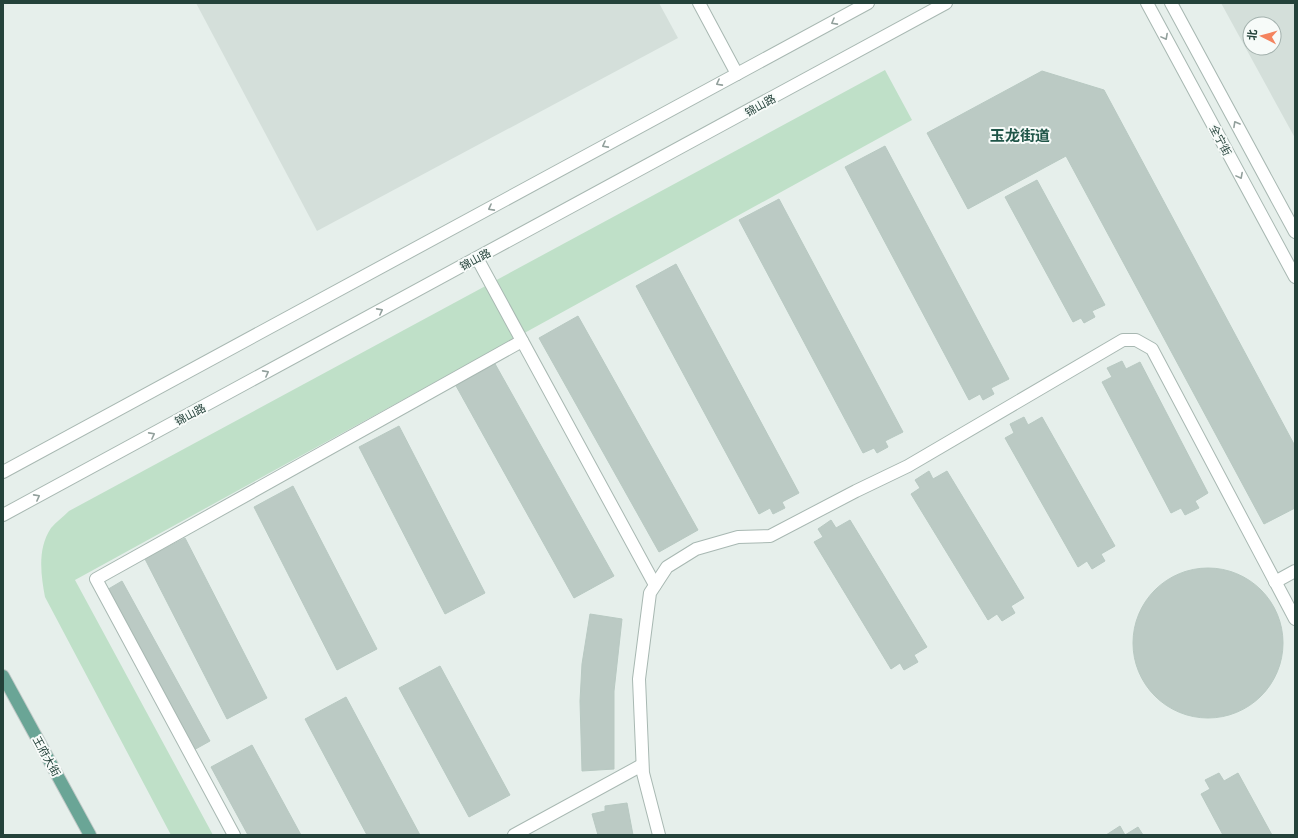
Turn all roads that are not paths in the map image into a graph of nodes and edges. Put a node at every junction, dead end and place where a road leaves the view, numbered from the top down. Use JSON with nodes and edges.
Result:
{"nodes":[{"id":1,"x":699,"y":3,"type":"edge"},
{"id":2,"x":868,"y":3,"type":"edge"},
{"id":3,"x":946,"y":3,"type":"edge"},
{"id":4,"x":1147,"y":3,"type":"edge"},
{"id":5,"x":1171,"y":3,"type":"edge"},
{"id":6,"x":737,"y":74,"type":"junction"},
{"id":7,"x":1295,"y":232,"type":"edge"},
{"id":8,"x":477,"y":258,"type":"junction"},
{"id":9,"x":1295,"y":277,"type":"edge"},
{"id":10,"x":522,"y":341,"type":"junction"},
{"id":11,"x":3,"y":472,"type":"edge"},
{"id":12,"x":3,"y":515,"type":"edge"},
{"id":13,"x":1295,"y":571,"type":"edge"},
{"id":14,"x":1275,"y":582,"type":"junction"},
{"id":15,"x":655,"y":585,"type":"junction"},
{"id":16,"x":1295,"y":619,"type":"edge"},
{"id":17,"x":3,"y":676,"type":"edge"},
{"id":18,"x":642,"y":765,"type":"junction"},
{"id":19,"x":90,"y":835,"type":"edge"},
{"id":20,"x":234,"y":835,"type":"edge"},
{"id":21,"x":514,"y":835,"type":"edge"},
{"id":22,"x":659,"y":835,"type":"edge"}],
"edges":[{"from":1,"to":6,"type":"street"},
{"from":2,"to":6,"type":"street","one_way":true},
{"from":3,"to":8,"type":"street","name":"锦山路"},
{"from":4,"to":9,"type":"street","name":"全宁街","one_way":true},
{"from":7,"to":5,"type":"street","name":"全宁街","one_way":true},
{"from":6,"to":11,"type":"street","one_way":true},
{"from":8,"to":10,"type":"street"},
{"from":12,"to":8,"type":"street","name":"锦山路","one_way":true},
{"from":10,"to":15,"type":"street"},
{"from":10,"to":20,"type":"street"},
{"from":13,"to":14,"type":"street"},
{"from":14,"to":15,"type":"street"},
{"from":14,"to":16,"type":"street"},
{"from":15,"to":18,"type":"street"},
{"from":17,"to":19,"type":"main road","name":"王府大街"},
{"from":18,"to":21,"type":"street"},
{"from":18,"to":22,"type":"street"}]}
